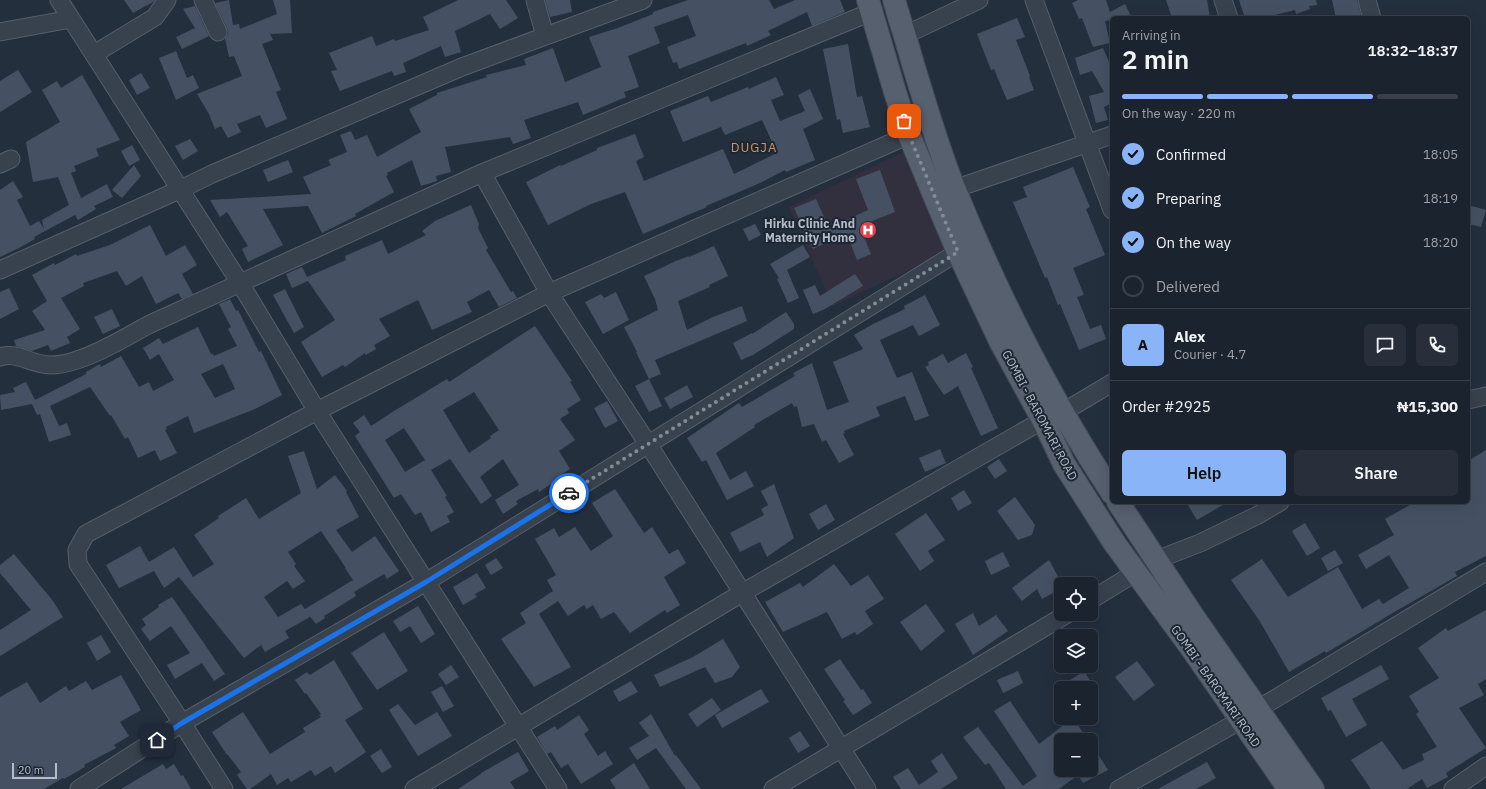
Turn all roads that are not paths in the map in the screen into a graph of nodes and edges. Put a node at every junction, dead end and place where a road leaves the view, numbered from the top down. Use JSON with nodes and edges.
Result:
{"nodes":[{"id":1,"x":59,"y":0,"type":"edge"},
{"id":2,"x":167,"y":0,"type":"edge"},
{"id":3,"x":203,"y":0,"type":"edge"},
{"id":4,"x":535,"y":0,"type":"edge"},
{"id":5,"x":643,"y":0,"type":"edge"},
{"id":6,"x":894,"y":0,"type":"edge"},
{"id":7,"x":979,"y":0,"type":"edge"},
{"id":8,"x":1034,"y":0,"type":"edge"},
{"id":9,"x":1223,"y":0,"type":"edge"},
{"id":10,"x":1367,"y":0,"type":"edge"},
{"id":11,"x":869,"y":6,"type":"edge"},
{"id":12,"x":1228,"y":16,"type":"edge"},
{"id":13,"x":1371,"y":16,"type":"edge"},
{"id":14,"x":71,"y":19,"type":"junction"},
{"id":15,"x":0,"y":32,"type":"edge"},
{"id":16,"x":218,"y":32,"type":"dead end"},
{"id":17,"x":905,"y":35,"type":"junction"},
{"id":18,"x":545,"y":36,"type":"junction"},
{"id":19,"x":94,"y":54,"type":"junction"},
{"id":20,"x":909,"y":135,"type":"junction"},
{"id":21,"x":1110,"y":136,"type":"edge"},
{"id":22,"x":1087,"y":144,"type":"junction"},
{"id":23,"x":482,"y":173,"type":"junction"},
{"id":24,"x":954,"y":189,"type":"junction"},
{"id":25,"x":179,"y":190,"type":"junction"},
{"id":26,"x":1110,"y":205,"type":"edge"},
{"id":27,"x":958,"y":252,"type":"junction"},
{"id":28,"x":0,"y":270,"type":"edge"},
{"id":29,"x":240,"y":283,"type":"junction"},
{"id":30,"x":549,"y":293,"type":"junction"},
{"id":31,"x":0,"y":357,"type":"edge"},
{"id":32,"x":1110,"y":384,"type":"edge"},
{"id":33,"x":1486,"y":396,"type":"edge"},
{"id":34,"x":1470,"y":400,"type":"edge"},
{"id":35,"x":317,"y":410,"type":"junction"},
{"id":36,"x":1063,"y":412,"type":"junction"},
{"id":37,"x":1043,"y":420,"type":"junction"},
{"id":38,"x":648,"y":444,"type":"junction"},
{"id":39,"x":1110,"y":491,"type":"edge"},
{"id":40,"x":1119,"y":504,"type":"edge"},
{"id":41,"x":1277,"y":504,"type":"edge"},
{"id":42,"x":1156,"y":560,"type":"junction"},
{"id":43,"x":1486,"y":572,"type":"edge"},
{"id":44,"x":1135,"y":574,"type":"junction"},
{"id":45,"x":426,"y":582,"type":"junction"},
{"id":46,"x":742,"y":593,"type":"junction"},
{"id":47,"x":1098,"y":596,"type":"edge"},
{"id":48,"x":1055,"y":621,"type":"edge"},
{"id":49,"x":1250,"y":715,"type":"junction"},
{"id":50,"x":182,"y":723,"type":"junction"},
{"id":51,"x":518,"y":728,"type":"junction"},
{"id":52,"x":842,"y":749,"type":"junction"},
{"id":53,"x":1486,"y":766,"type":"edge"},
{"id":54,"x":79,"y":789,"type":"edge"},
{"id":55,"x":224,"y":789,"type":"edge"},
{"id":56,"x":414,"y":789,"type":"edge"},
{"id":57,"x":558,"y":789,"type":"edge"},
{"id":58,"x":773,"y":789,"type":"edge"},
{"id":59,"x":867,"y":789,"type":"edge"},
{"id":60,"x":1119,"y":789,"type":"edge"},
{"id":61,"x":1289,"y":789,"type":"edge"},
{"id":62,"x":1313,"y":789,"type":"edge"},
{"id":63,"x":1454,"y":789,"type":"edge"}],
"edges":[{"from":1,"to":14,"type":"street"},
{"from":2,"to":19,"type":"street"},
{"from":3,"to":16,"type":"street"},
{"from":4,"to":18,"type":"street"},
{"from":5,"to":18,"type":"street"},
{"from":6,"to":17,"type":"main road","name":"GOMBI - BAROMARI ROAD"},
{"from":7,"to":17,"type":"street"},
{"from":8,"to":22,"type":"street"},
{"from":9,"to":12,"type":"street"},
{"from":10,"to":13,"type":"street"},
{"from":11,"to":20,"type":"main road","name":"GOMBI - BAROMARI ROAD"},
{"from":11,"to":23,"type":"street"},
{"from":14,"to":15,"type":"street"},
{"from":14,"to":19,"type":"street"},
{"from":17,"to":24,"type":"main road","name":"GOMBI - BAROMARI ROAD"},
{"from":18,"to":25,"type":"street"},
{"from":19,"to":25,"type":"street"},
{"from":20,"to":27,"type":"main road","name":"GOMBI - BAROMARI ROAD"},
{"from":20,"to":30,"type":"street"},
{"from":21,"to":22,"type":"street"},
{"from":22,"to":24,"type":"street"},
{"from":22,"to":26,"type":"street"},
{"from":23,"to":29,"type":"street"},
{"from":23,"to":30,"type":"street"},
{"from":24,"to":36,"type":"main road","name":"GOMBI - BAROMARI ROAD"},
{"from":25,"to":28,"type":"street"},
{"from":25,"to":29,"type":"street"},
{"from":27,"to":37,"type":"main road","name":"GOMBI - BAROMARI ROAD"},
{"from":27,"to":38,"type":"street"},
{"from":29,"to":31,"type":"street"},
{"from":29,"to":35,"type":"street"},
{"from":30,"to":35,"type":"street"},
{"from":30,"to":38,"type":"street"},
{"from":32,"to":36,"type":"street"},
{"from":33,"to":34,"type":"street"},
{"from":35,"to":45,"type":"street"},
{"from":35,"to":50,"type":"street"},
{"from":36,"to":37,"type":"street"},
{"from":36,"to":39,"type":"main road","name":"GOMBI - BAROMARI ROAD"},
{"from":37,"to":44,"type":"main road","name":"GOMBI - BAROMARI ROAD"},
{"from":37,"to":46,"type":"street"},
{"from":38,"to":45,"type":"street"},
{"from":38,"to":46,"type":"street"},
{"from":40,"to":42,"type":"main road","name":"GOMBI - BAROMARI ROAD"},
{"from":41,"to":42,"type":"street"},
{"from":42,"to":44,"type":"street"},
{"from":42,"to":49,"type":"main road","name":"GOMBI - BAROMARI ROAD"},
{"from":43,"to":49,"type":"street"},
{"from":44,"to":47,"type":"street"},
{"from":44,"to":49,"type":"main road","name":"GOMBI - BAROMARI ROAD"},
{"from":45,"to":50,"type":"street"},
{"from":45,"to":51,"type":"street"},
{"from":46,"to":51,"type":"street"},
{"from":46,"to":52,"type":"street"},
{"from":48,"to":52,"type":"street"},
{"from":49,"to":60,"type":"street"},
{"from":49,"to":61,"type":"main road","name":"GOMBI - BAROMARI ROAD"},
{"from":49,"to":62,"type":"main road","name":"GOMBI - BAROMARI ROAD"},
{"from":50,"to":54,"type":"street"},
{"from":50,"to":55,"type":"street"},
{"from":51,"to":56,"type":"street"},
{"from":51,"to":57,"type":"street"},
{"from":52,"to":58,"type":"street"},
{"from":52,"to":59,"type":"street"},
{"from":53,"to":63,"type":"street"}]}
